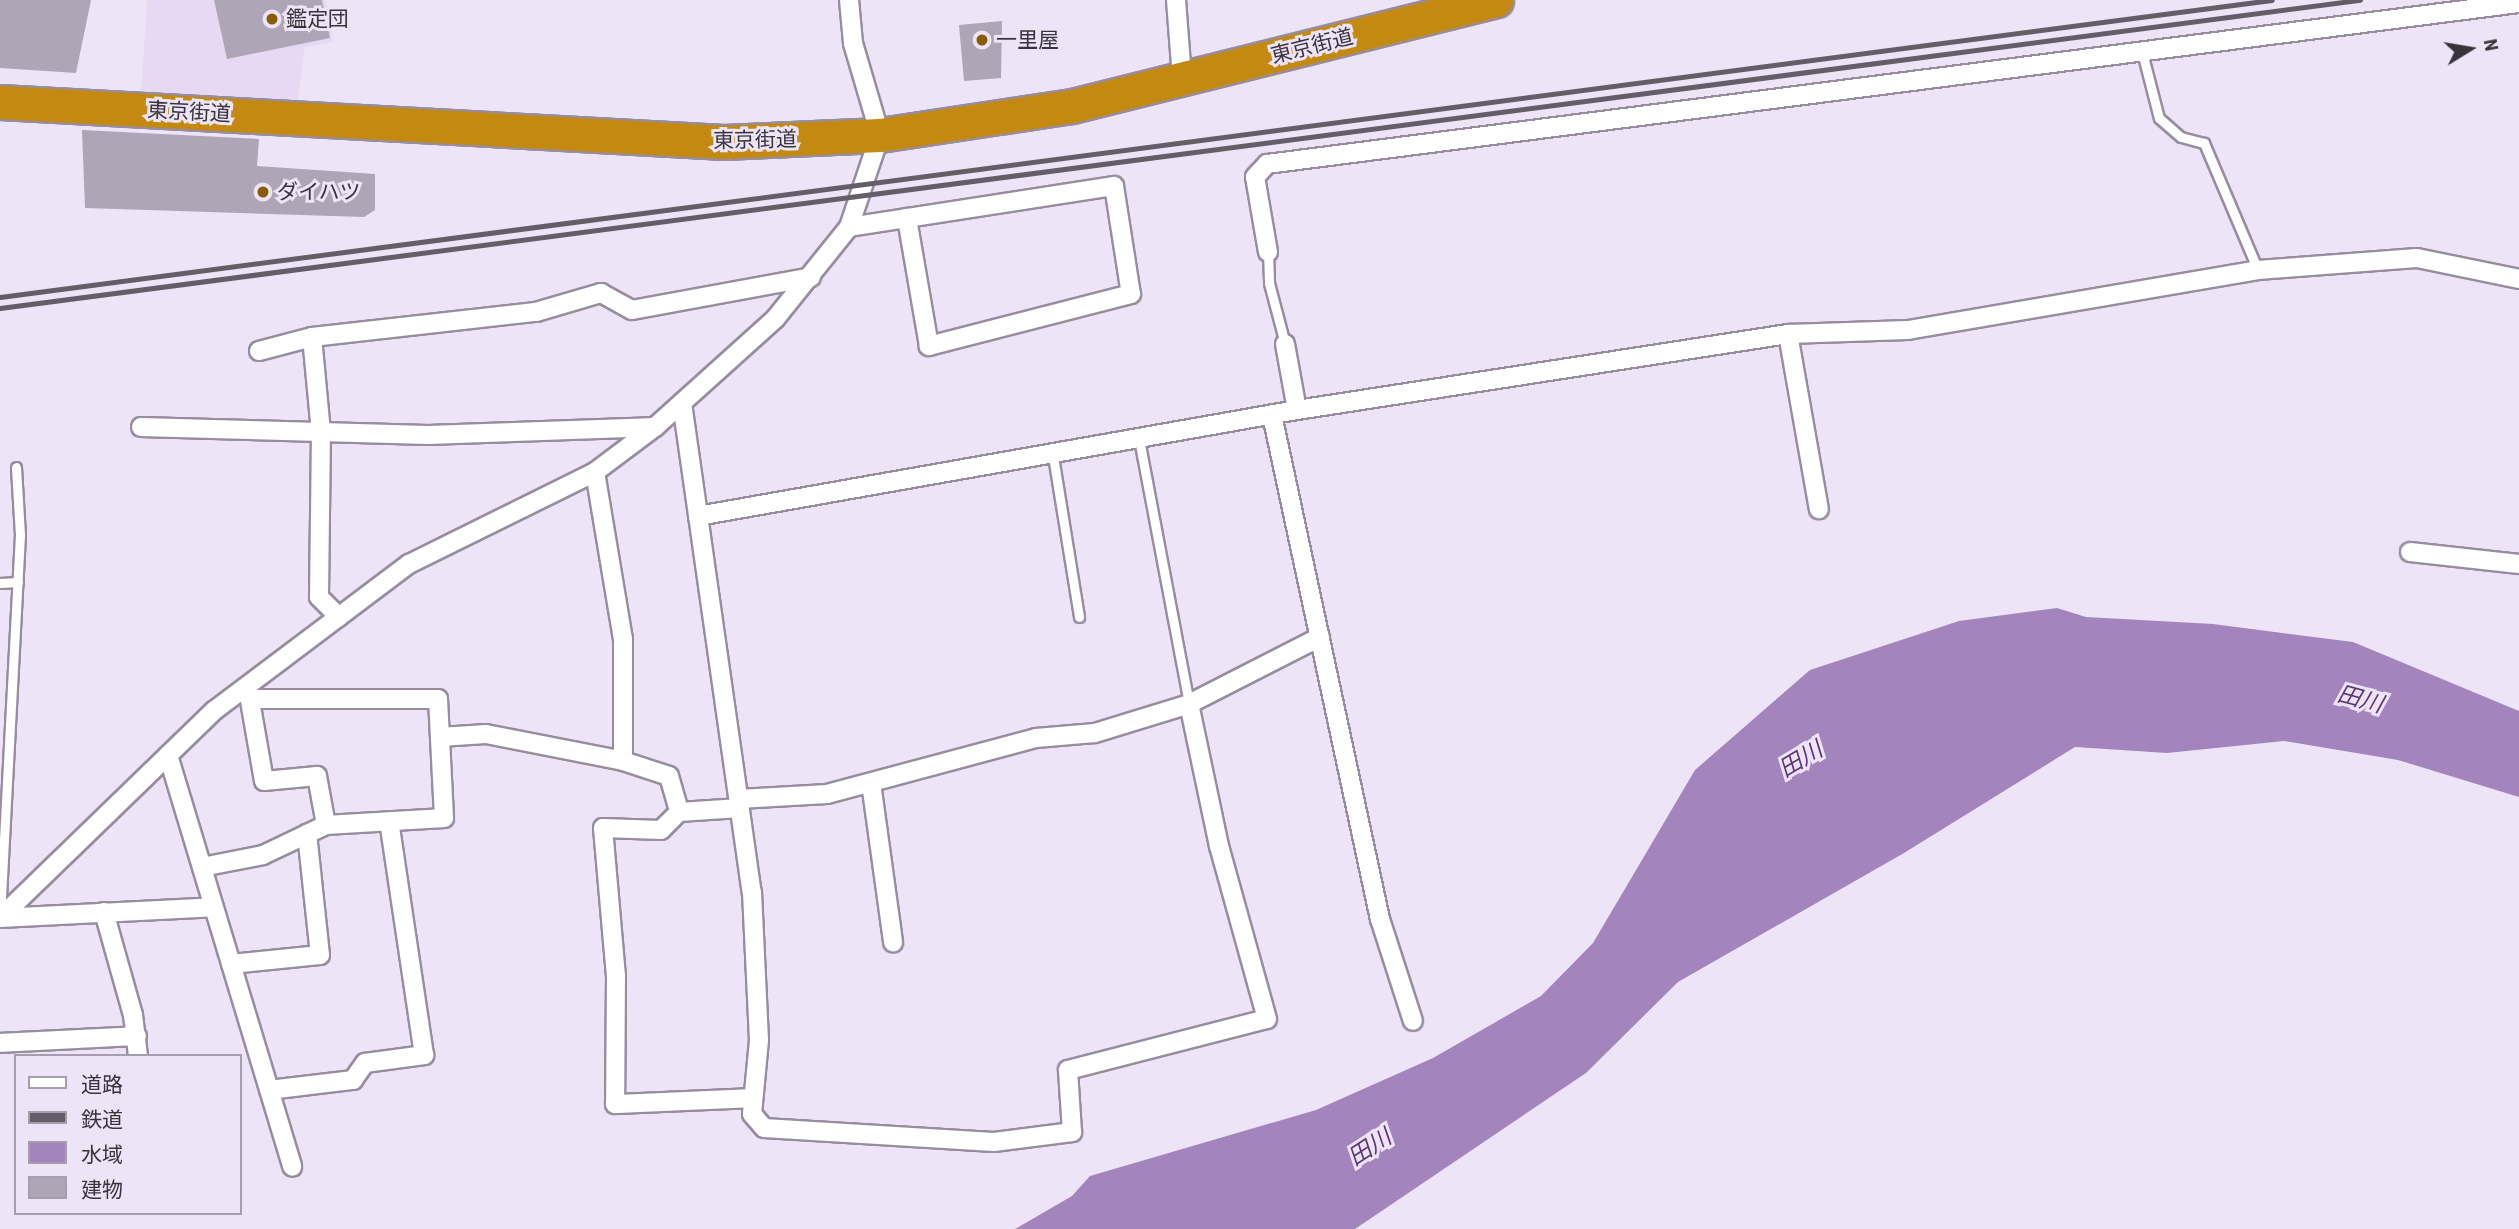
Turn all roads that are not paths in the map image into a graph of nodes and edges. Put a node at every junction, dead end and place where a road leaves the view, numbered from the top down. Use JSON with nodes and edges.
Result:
{"nodes":[{"id":1,"x":849,"y":0,"type":"edge"},
{"id":2,"x":1176,"y":0,"type":"edge"},
{"id":3,"x":1496,"y":0,"type":"edge"},
{"id":4,"x":2519,"y":3,"type":"edge"},
{"id":5,"x":1414,"y":10,"type":"edge"},
{"id":6,"x":2142,"y":52,"type":"junction"},
{"id":7,"x":1182,"y":78,"type":"junction"},
{"id":8,"x":0,"y":102,"type":"edge"},
{"id":9,"x":880,"y":135,"type":"junction"},
{"id":10,"x":907,"y":218,"type":"junction"},
{"id":11,"x":849,"y":227,"type":"junction"},
{"id":12,"x":1268,"y":252,"type":"joint"},
{"id":13,"x":2258,"y":270,"type":"junction"},
{"id":14,"x":811,"y":277,"type":"junction"},
{"id":15,"x":2519,"y":279,"type":"edge"},
{"id":16,"x":1788,"y":334,"type":"junction"},
{"id":17,"x":312,"y":337,"type":"junction"},
{"id":18,"x":1284,"y":344,"type":"joint"},
{"id":19,"x":259,"y":351,"type":"dead end"},
{"id":20,"x":682,"y":402,"type":"junction"},
{"id":21,"x":1297,"y":410,"type":"junction"},
{"id":22,"x":1272,"y":415,"type":"junction"},
{"id":23,"x":141,"y":427,"type":"dead end"},
{"id":24,"x":655,"y":427,"type":"junction"},
{"id":25,"x":321,"y":432,"type":"junction"},
{"id":26,"x":1139,"y":439,"type":"junction"},
{"id":27,"x":1053,"y":456,"type":"junction"},
{"id":28,"x":16,"y":467,"type":"dead end"},
{"id":29,"x":594,"y":472,"type":"junction"},
{"id":30,"x":1819,"y":509,"type":"dead end"},
{"id":31,"x":698,"y":516,"type":"junction"},
{"id":32,"x":2410,"y":552,"type":"dead end"},
{"id":33,"x":2519,"y":564,"type":"edge"},
{"id":34,"x":18,"y":582,"type":"junction"},
{"id":35,"x":0,"y":583,"type":"edge"},
{"id":36,"x":339,"y":617,"type":"junction"},
{"id":37,"x":1079,"y":617,"type":"dead end"},
{"id":38,"x":1320,"y":637,"type":"junction"},
{"id":39,"x":249,"y":692,"type":"junction"},
{"id":40,"x":1189,"y":704,"type":"junction"},
{"id":41,"x":440,"y":737,"type":"junction"},
{"id":42,"x":168,"y":755,"type":"junction"},
{"id":43,"x":623,"y":761,"type":"junction"},
{"id":44,"x":871,"y":783,"type":"junction"},
{"id":45,"x":739,"y":803,"type":"junction"},
{"id":46,"x":680,"y":812,"type":"junction"},
{"id":47,"x":389,"y":822,"type":"junction"},
{"id":48,"x":326,"y":825,"type":"junction"},
{"id":49,"x":307,"y":834,"type":"junction"},
{"id":50,"x":202,"y":867,"type":"junction"},
{"id":51,"x":214,"y":907,"type":"junction"},
{"id":52,"x":104,"y":912,"type":"junction"},
{"id":53,"x":0,"y":918,"type":"edge"},
{"id":54,"x":894,"y":942,"type":"dead end"},
{"id":55,"x":231,"y":964,"type":"junction"},
{"id":56,"x":1413,"y":1021,"type":"dead end"},
{"id":57,"x":137,"y":1036,"type":"junction"},
{"id":58,"x":0,"y":1043,"type":"edge"},
{"id":59,"x":138,"y":1054,"type":"edge"},
{"id":60,"x":269,"y":1090,"type":"junction"},
{"id":61,"x":751,"y":1098,"type":"junction"},
{"id":62,"x":292,"y":1167,"type":"dead end"}],
"edges":[{"from":1,"to":9,"type":"street"},
{"from":2,"to":7,"type":"street"},
{"from":3,"to":5,"type":"highway","name":"東京街道"},
{"from":4,"to":6,"type":"street"},
{"from":5,"to":7,"type":"highway","name":"東京街道"},
{"from":6,"to":12,"type":"street"},
{"from":6,"to":13,"type":"lane"},
{"from":7,"to":9,"type":"highway","name":"東京街道"},
{"from":8,"to":9,"type":"highway","name":"東京街道"},
{"from":9,"to":11,"type":"street"},
{"from":10,"to":10,"type":"street"},
{"from":10,"to":11,"type":"street"},
{"from":11,"to":14,"type":"street"},
{"from":12,"to":18,"type":"lane"},
{"from":13,"to":15,"type":"street"},
{"from":13,"to":16,"type":"street"},
{"from":14,"to":17,"type":"street"},
{"from":14,"to":20,"type":"street"},
{"from":16,"to":21,"type":"street"},
{"from":16,"to":30,"type":"street"},
{"from":17,"to":19,"type":"street"},
{"from":17,"to":25,"type":"street"},
{"from":18,"to":21,"type":"street"},
{"from":20,"to":24,"type":"street"},
{"from":20,"to":31,"type":"street"},
{"from":21,"to":22,"type":"street"},
{"from":22,"to":26,"type":"street"},
{"from":22,"to":38,"type":"street"},
{"from":23,"to":25,"type":"street"},
{"from":24,"to":25,"type":"street"},
{"from":24,"to":29,"type":"street"},
{"from":25,"to":36,"type":"street"},
{"from":26,"to":27,"type":"street"},
{"from":26,"to":40,"type":"lane"},
{"from":27,"to":31,"type":"street"},
{"from":27,"to":37,"type":"lane"},
{"from":28,"to":34,"type":"lane"},
{"from":29,"to":36,"type":"street"},
{"from":29,"to":43,"type":"street"},
{"from":31,"to":45,"type":"street"},
{"from":32,"to":33,"type":"street"},
{"from":34,"to":35,"type":"lane"},
{"from":34,"to":53,"type":"lane"},
{"from":36,"to":39,"type":"street"},
{"from":38,"to":40,"type":"street"},
{"from":38,"to":56,"type":"street"},
{"from":39,"to":41,"type":"street"},
{"from":39,"to":42,"type":"street"},
{"from":39,"to":48,"type":"street"},
{"from":40,"to":44,"type":"street"},
{"from":40,"to":61,"type":"street"},
{"from":41,"to":43,"type":"street"},
{"from":41,"to":47,"type":"street"},
{"from":42,"to":50,"type":"street"},
{"from":42,"to":53,"type":"street"},
{"from":43,"to":46,"type":"street"},
{"from":44,"to":45,"type":"street"},
{"from":44,"to":54,"type":"street"},
{"from":45,"to":46,"type":"street"},
{"from":45,"to":61,"type":"street"},
{"from":46,"to":61,"type":"street"},
{"from":47,"to":48,"type":"street"},
{"from":47,"to":60,"type":"street"},
{"from":48,"to":49,"type":"street"},
{"from":49,"to":50,"type":"street"},
{"from":49,"to":55,"type":"street"},
{"from":50,"to":51,"type":"street"},
{"from":51,"to":52,"type":"street"},
{"from":51,"to":55,"type":"street"},
{"from":52,"to":53,"type":"street"},
{"from":52,"to":57,"type":"street"},
{"from":55,"to":60,"type":"street"},
{"from":57,"to":58,"type":"street"},
{"from":57,"to":59,"type":"street"},
{"from":60,"to":62,"type":"street"}]}
